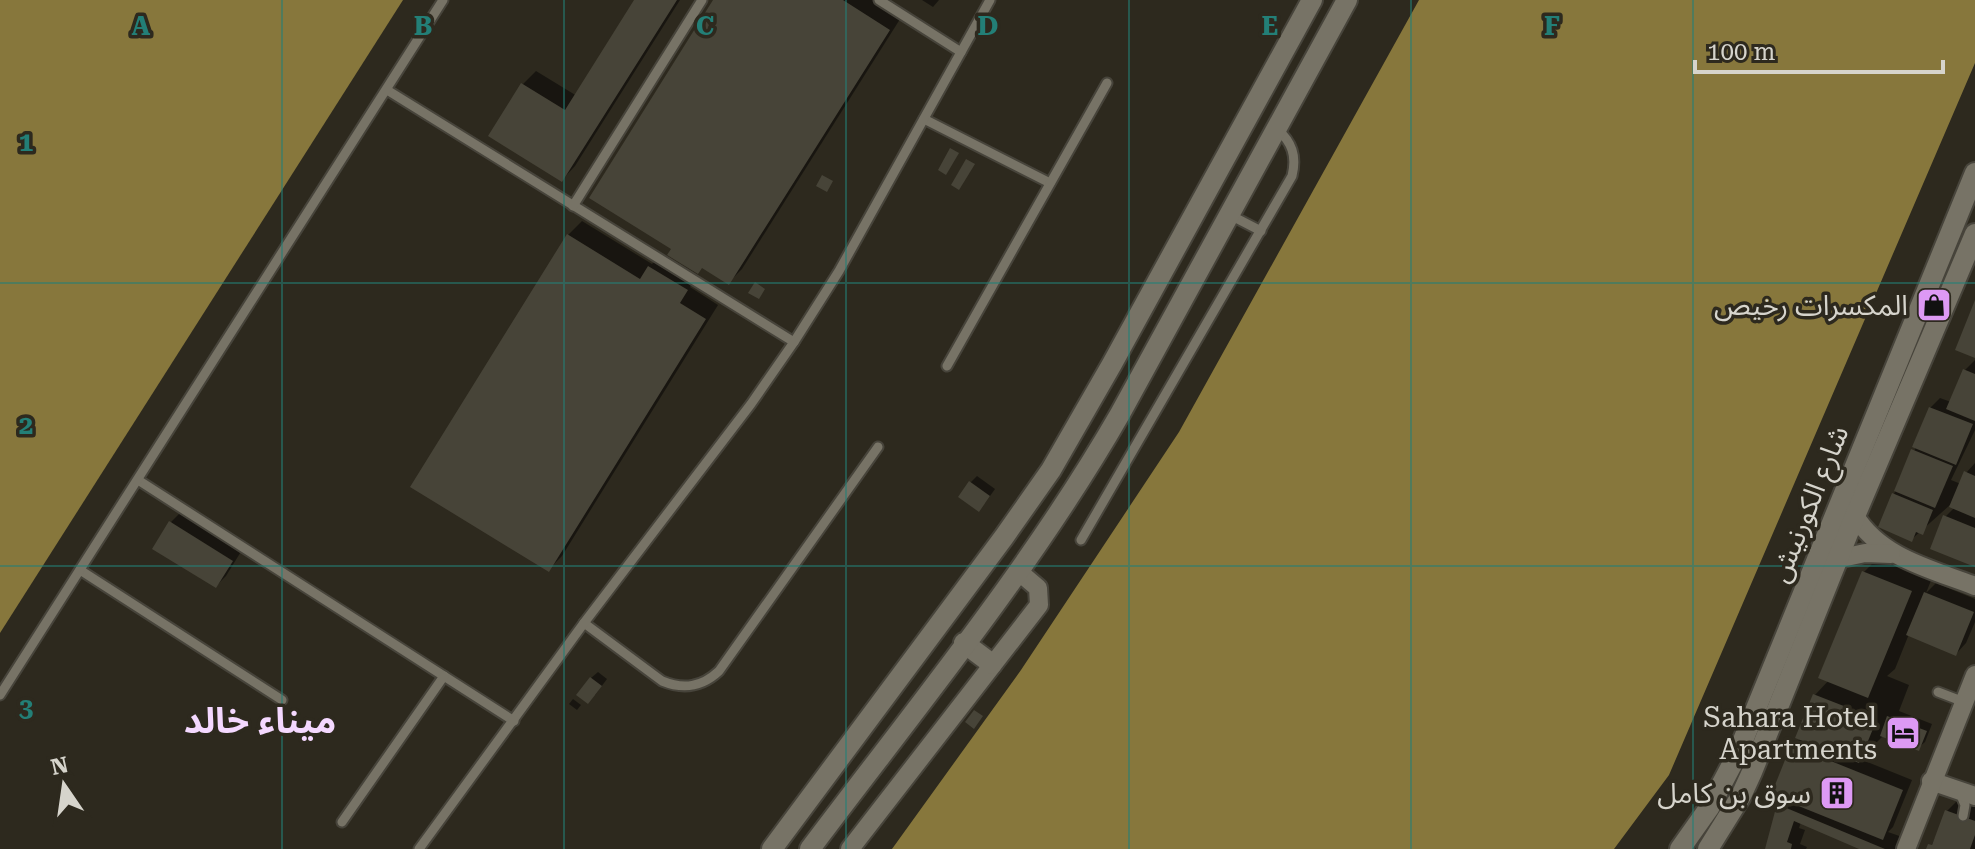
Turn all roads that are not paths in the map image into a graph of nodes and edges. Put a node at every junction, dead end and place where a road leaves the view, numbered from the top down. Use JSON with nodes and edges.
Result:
{"nodes":[{"id":1,"x":443,"y":0,"type":"edge"},
{"id":2,"x":702,"y":0,"type":"edge"},
{"id":3,"x":879,"y":0,"type":"edge"},
{"id":4,"x":990,"y":0,"type":"edge"},
{"id":5,"x":1312,"y":0,"type":"edge"},
{"id":6,"x":1347,"y":0,"type":"edge"},
{"id":7,"x":961,"y":52,"type":"junction"},
{"id":8,"x":1107,"y":83,"type":"dead end"},
{"id":9,"x":387,"y":90,"type":"junction"},
{"id":10,"x":924,"y":119,"type":"junction"},
{"id":11,"x":1277,"y":129,"type":"junction"},
{"id":12,"x":1975,"y":173,"type":"edge"},
{"id":13,"x":1050,"y":183,"type":"junction"},
{"id":14,"x":1971,"y":194,"type":"edge"},
{"id":15,"x":573,"y":206,"type":"junction"},
{"id":16,"x":1230,"y":215,"type":"junction"},
{"id":17,"x":1966,"y":222,"type":"edge"},
{"id":18,"x":1261,"y":231,"type":"junction"},
{"id":19,"x":1975,"y":234,"type":"edge"},
{"id":20,"x":1966,"y":273,"type":"edge"},
{"id":21,"x":794,"y":342,"type":"junction"},
{"id":22,"x":947,"y":366,"type":"dead end"},
{"id":23,"x":878,"y":447,"type":"dead end"},
{"id":24,"x":138,"y":480,"type":"junction"},
{"id":25,"x":1855,"y":516,"type":"junction"},
{"id":26,"x":1081,"y":540,"type":"dead end"},
{"id":27,"x":1894,"y":554,"type":"junction"},
{"id":28,"x":1837,"y":559,"type":"junction"},
{"id":29,"x":80,"y":570,"type":"junction"},
{"id":30,"x":1018,"y":571,"type":"junction"},
{"id":31,"x":1975,"y":586,"type":"edge"},
{"id":32,"x":584,"y":623,"type":"junction"},
{"id":33,"x":964,"y":643,"type":"junction"},
{"id":34,"x":992,"y":664,"type":"junction"},
{"id":35,"x":1975,"y":675,"type":"edge"},
{"id":36,"x":444,"y":676,"type":"junction"},
{"id":37,"x":1938,"y":692,"type":"dead end"},
{"id":38,"x":0,"y":695,"type":"edge"},
{"id":39,"x":282,"y":700,"type":"dead end"},
{"id":40,"x":1964,"y":702,"type":"junction"},
{"id":41,"x":514,"y":721,"type":"junction"},
{"id":42,"x":1931,"y":781,"type":"junction"},
{"id":43,"x":1966,"y":793,"type":"edge"},
{"id":44,"x":1963,"y":816,"type":"dead end"},
{"id":45,"x":342,"y":822,"type":"dead end"},
{"id":46,"x":419,"y":849,"type":"edge"},
{"id":47,"x":772,"y":849,"type":"edge"},
{"id":48,"x":810,"y":849,"type":"edge"},
{"id":49,"x":850,"y":849,"type":"edge"},
{"id":50,"x":1680,"y":849,"type":"edge"},
{"id":51,"x":1708,"y":849,"type":"edge"},
{"id":52,"x":1906,"y":849,"type":"edge"}],
"edges":[{"from":1,"to":9,"type":"lane"},
{"from":2,"to":15,"type":"lane"},
{"from":3,"to":7,"type":"lane"},
{"from":4,"to":7,"type":"lane"},
{"from":5,"to":47,"type":"street"},
{"from":6,"to":11,"type":"street"},
{"from":7,"to":10,"type":"lane"},
{"from":8,"to":13,"type":"lane"},
{"from":9,"to":15,"type":"lane"},
{"from":9,"to":24,"type":"lane"},
{"from":10,"to":13,"type":"lane"},
{"from":10,"to":21,"type":"lane"},
{"from":11,"to":16,"type":"street"},
{"from":11,"to":18,"type":"lane"},
{"from":12,"to":14,"type":"street","name":"شارع الكورنيش"},
{"from":13,"to":22,"type":"lane"},
{"from":14,"to":17,"type":"street","name":"شارع الكورنيش"},
{"from":15,"to":21,"type":"lane"},
{"from":16,"to":18,"type":"lane"},
{"from":16,"to":30,"type":"street"},
{"from":17,"to":50,"type":"street","name":"شارع الكورنيش"},
{"from":18,"to":26,"type":"lane"},
{"from":19,"to":20,"type":"street","name":"شارع الكورنيش"},
{"from":20,"to":25,"type":"street","name":"شارع الكورنيش"},
{"from":21,"to":32,"type":"lane"},
{"from":23,"to":32,"type":"lane"},
{"from":24,"to":29,"type":"lane"},
{"from":24,"to":36,"type":"lane"},
{"from":25,"to":27,"type":"street"},
{"from":25,"to":28,"type":"street","name":"شارع الكورنيش"},
{"from":27,"to":28,"type":"street"},
{"from":27,"to":31,"type":"street"},
{"from":28,"to":51,"type":"street","name":"شارع الكورنيش"},
{"from":29,"to":38,"type":"lane"},
{"from":29,"to":39,"type":"lane"},
{"from":30,"to":33,"type":"street"},
{"from":30,"to":34,"type":"street"},
{"from":32,"to":41,"type":"lane"},
{"from":33,"to":34,"type":"street"},
{"from":33,"to":48,"type":"street"},
{"from":34,"to":49,"type":"street"},
{"from":35,"to":40,"type":"street"},
{"from":36,"to":41,"type":"lane"},
{"from":36,"to":45,"type":"lane"},
{"from":37,"to":40,"type":"lane"},
{"from":40,"to":42,"type":"street"},
{"from":41,"to":46,"type":"lane"},
{"from":42,"to":43,"type":"street"},
{"from":42,"to":52,"type":"street"},
{"from":43,"to":44,"type":"lane"}]}
